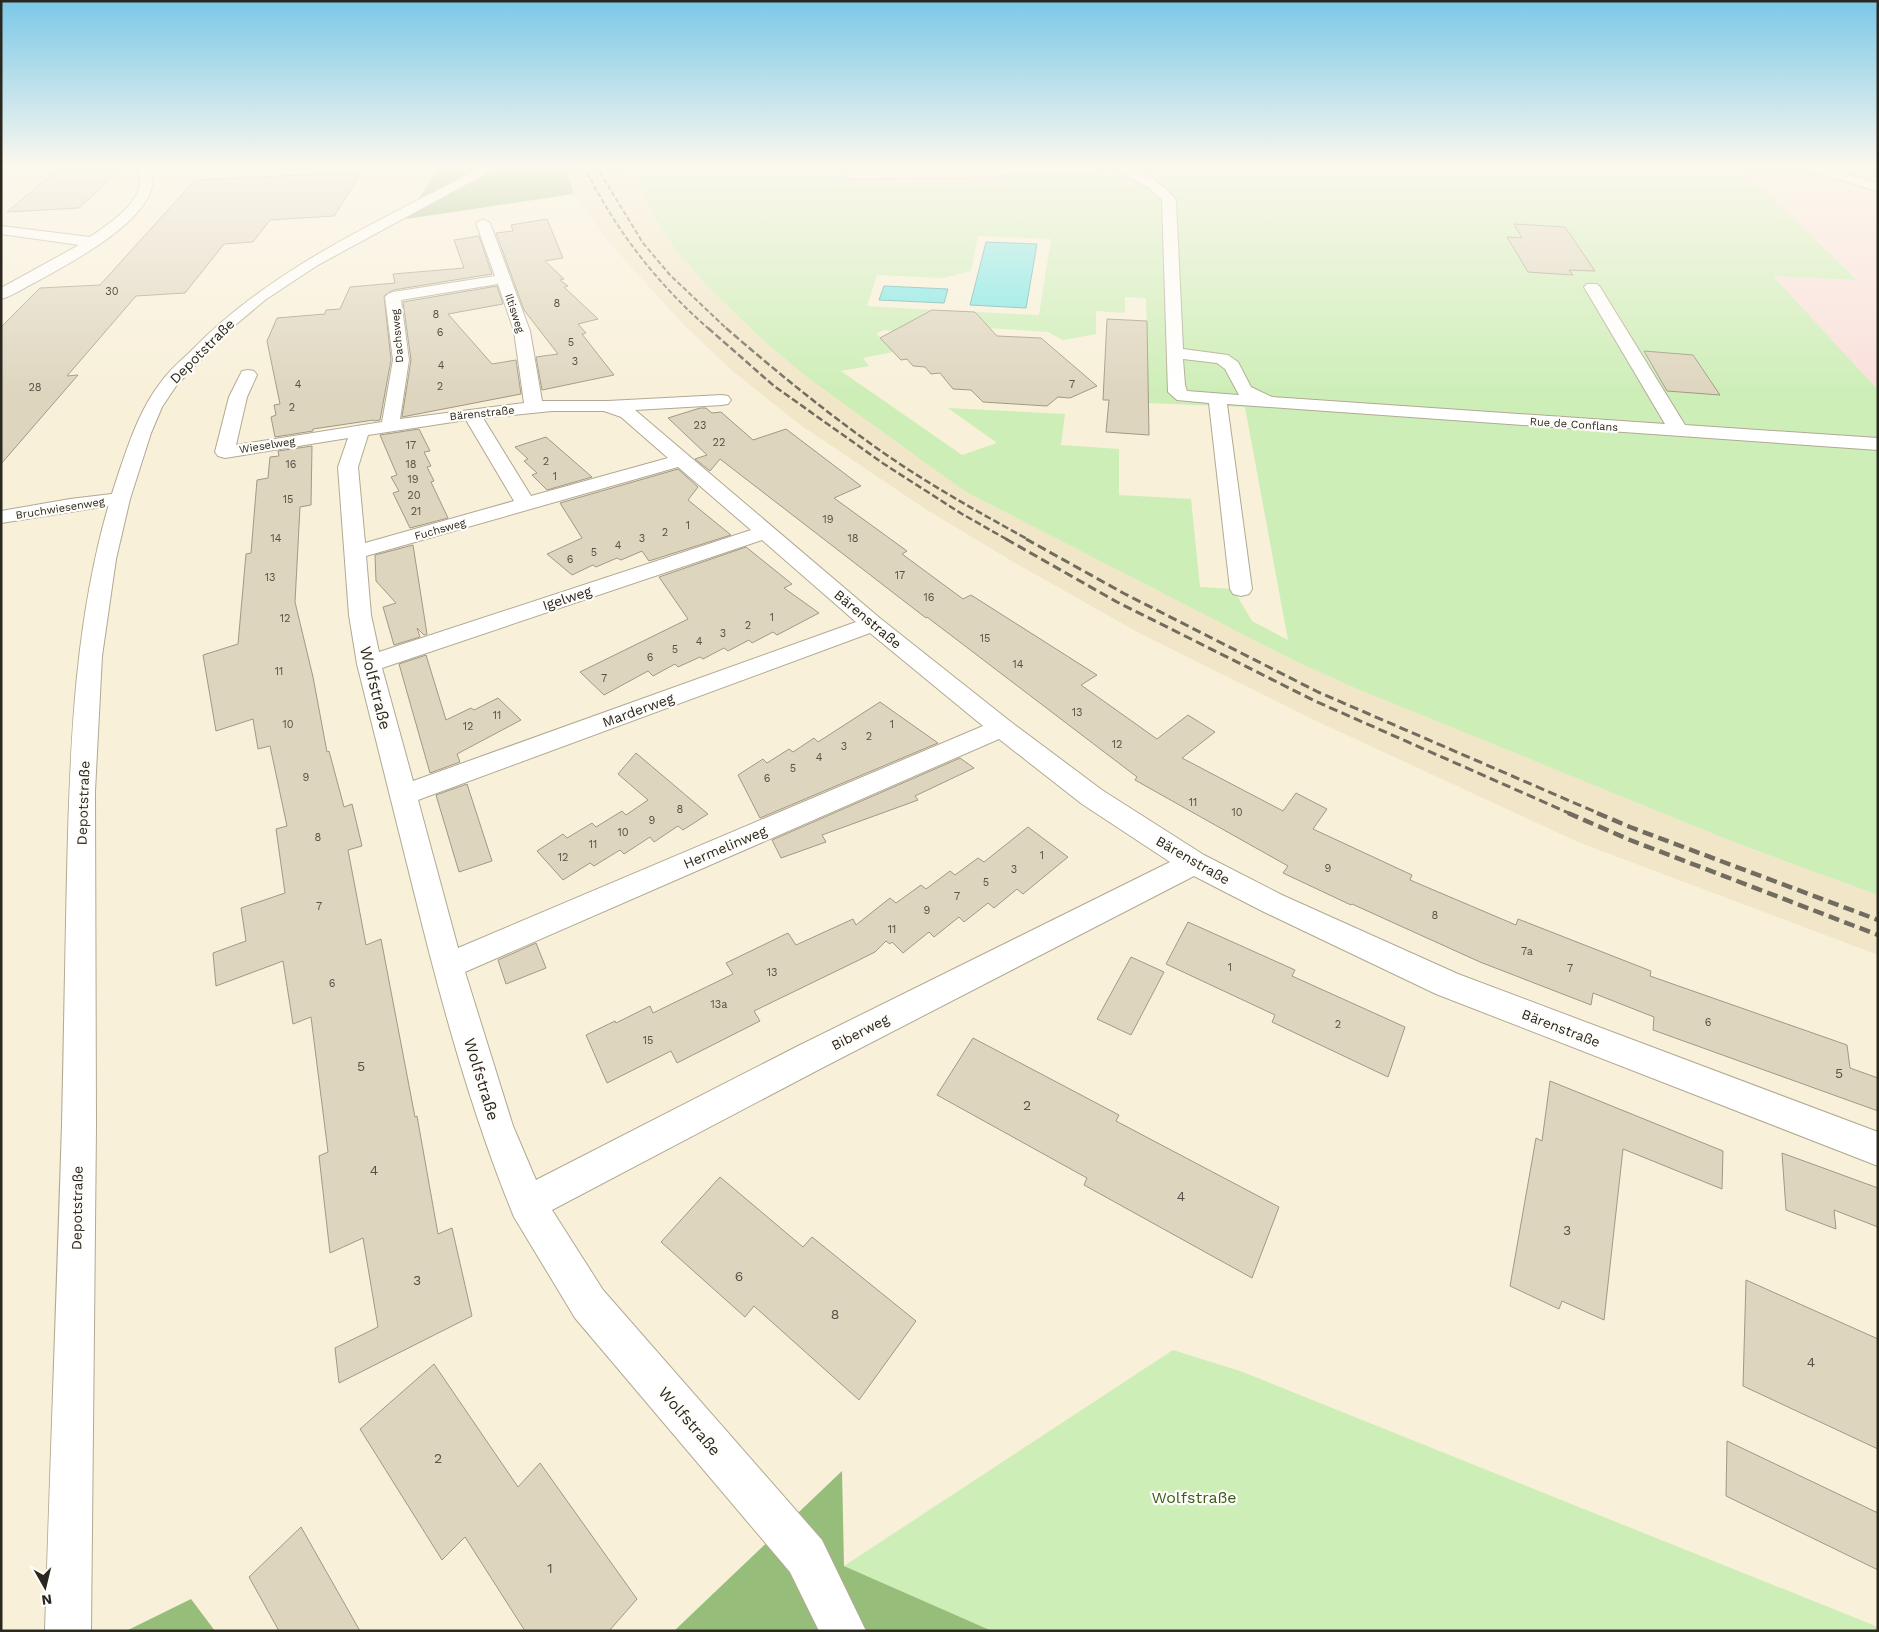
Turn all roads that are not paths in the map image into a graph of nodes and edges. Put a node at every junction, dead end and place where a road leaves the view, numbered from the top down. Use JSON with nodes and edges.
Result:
{"nodes":[{"id":1,"x":92,"y":242,"type":"edge"},
{"id":2,"x":350,"y":242,"type":"edge"},
{"id":3,"x":490,"y":242,"type":"edge"},
{"id":4,"x":1171,"y":242,"type":"edge"},
{"id":5,"x":504,"y":279,"type":"junction"},
{"id":6,"x":1592,"y":287,"type":"dead end"},
{"id":7,"x":1,"y":294,"type":"edge"},
{"id":8,"x":1175,"y":353,"type":"junction"},
{"id":9,"x":248,"y":375,"type":"dead end"},
{"id":10,"x":1217,"y":399,"type":"junction"},
{"id":11,"x":722,"y":400,"type":"dead end"},
{"id":12,"x":1271,"y":403,"type":"junction"},
{"id":13,"x":606,"y":406,"type":"junction"},
{"id":14,"x":534,"y":408,"type":"junction"},
{"id":15,"x":471,"y":414,"type":"junction"},
{"id":16,"x":375,"y":428,"type":"junction"},
{"id":17,"x":1679,"y":431,"type":"junction"},
{"id":18,"x":1878,"y":444,"type":"edge"},
{"id":19,"x":681,"y":460,"type":"junction"},
{"id":20,"x":120,"y":499,"type":"junction"},
{"id":21,"x":526,"y":504,"type":"junction"},
{"id":22,"x":1,"y":517,"type":"edge"},
{"id":23,"x":765,"y":532,"type":"junction"},
{"id":24,"x":354,"y":553,"type":"junction"},
{"id":25,"x":1241,"y":589,"type":"dead end"},
{"id":26,"x":873,"y":624,"type":"junction"},
{"id":27,"x":369,"y":664,"type":"junction"},
{"id":28,"x":1002,"y":728,"type":"junction"},
{"id":29,"x":403,"y":795,"type":"junction"},
{"id":30,"x":1194,"y":863,"type":"junction"},
{"id":31,"x":448,"y":966,"type":"junction"},
{"id":32,"x":1878,"y":1150,"type":"edge"},
{"id":33,"x":527,"y":1204,"type":"junction"},
{"id":34,"x":68,"y":1631,"type":"edge"},
{"id":35,"x":844,"y":1631,"type":"edge"}],
"edges":[{"from":1,"to":7,"type":"street"},
{"from":2,"to":20,"type":"street","name":"Depotstraße"},
{"from":3,"to":5,"type":"street","name":"Iltisweg"},
{"from":4,"to":8,"type":"street","name":"Rue de Conflans"},
{"from":5,"to":14,"type":"street","name":"Iltisweg"},
{"from":5,"to":16,"type":"street","name":"Dachsweg"},
{"from":6,"to":17,"type":"street"},
{"from":8,"to":10,"type":"street","name":"Rue de Conflans"},
{"from":8,"to":12,"type":"street","name":"Rue de Conflans"},
{"from":9,"to":16,"type":"street","name":"Wieselweg"},
{"from":10,"to":12,"type":"street","name":"Rue de Conflans"},
{"from":10,"to":25,"type":"street"},
{"from":11,"to":13,"type":"street","name":"Bärenstraße"},
{"from":12,"to":17,"type":"street","name":"Rue de Conflans"},
{"from":13,"to":14,"type":"street","name":"Bärenstraße"},
{"from":13,"to":19,"type":"street","name":"Bärenstraße"},
{"from":14,"to":15,"type":"street","name":"Bärenstraße"},
{"from":15,"to":16,"type":"street","name":"Bärenstraße"},
{"from":15,"to":21,"type":"street"},
{"from":16,"to":24,"type":"street","name":"Wolfstraße"},
{"from":17,"to":18,"type":"street","name":"Rue de Conflans"},
{"from":19,"to":21,"type":"street","name":"Fuchsweg"},
{"from":19,"to":23,"type":"street","name":"Bärenstraße"},
{"from":20,"to":22,"type":"street","name":"Bruchwiesenweg"},
{"from":20,"to":34,"type":"street","name":"Depotstraße"},
{"from":21,"to":24,"type":"street","name":"Fuchsweg"},
{"from":23,"to":26,"type":"street","name":"Bärenstraße"},
{"from":23,"to":27,"type":"street","name":"Igelweg"},
{"from":24,"to":27,"type":"street","name":"Wolfstraße"},
{"from":26,"to":28,"type":"street","name":"Bärenstraße"},
{"from":26,"to":29,"type":"street","name":"Marderweg"},
{"from":27,"to":29,"type":"street","name":"Wolfstraße"},
{"from":28,"to":30,"type":"street","name":"Bärenstraße"},
{"from":28,"to":31,"type":"street","name":"Hermelinweg"},
{"from":29,"to":31,"type":"street","name":"Wolfstraße"},
{"from":30,"to":32,"type":"street","name":"Bärenstraße"},
{"from":30,"to":33,"type":"street","name":"Biberweg"},
{"from":31,"to":33,"type":"street","name":"Wolfstraße"},
{"from":33,"to":35,"type":"street","name":"Wolfstraße"}]}
